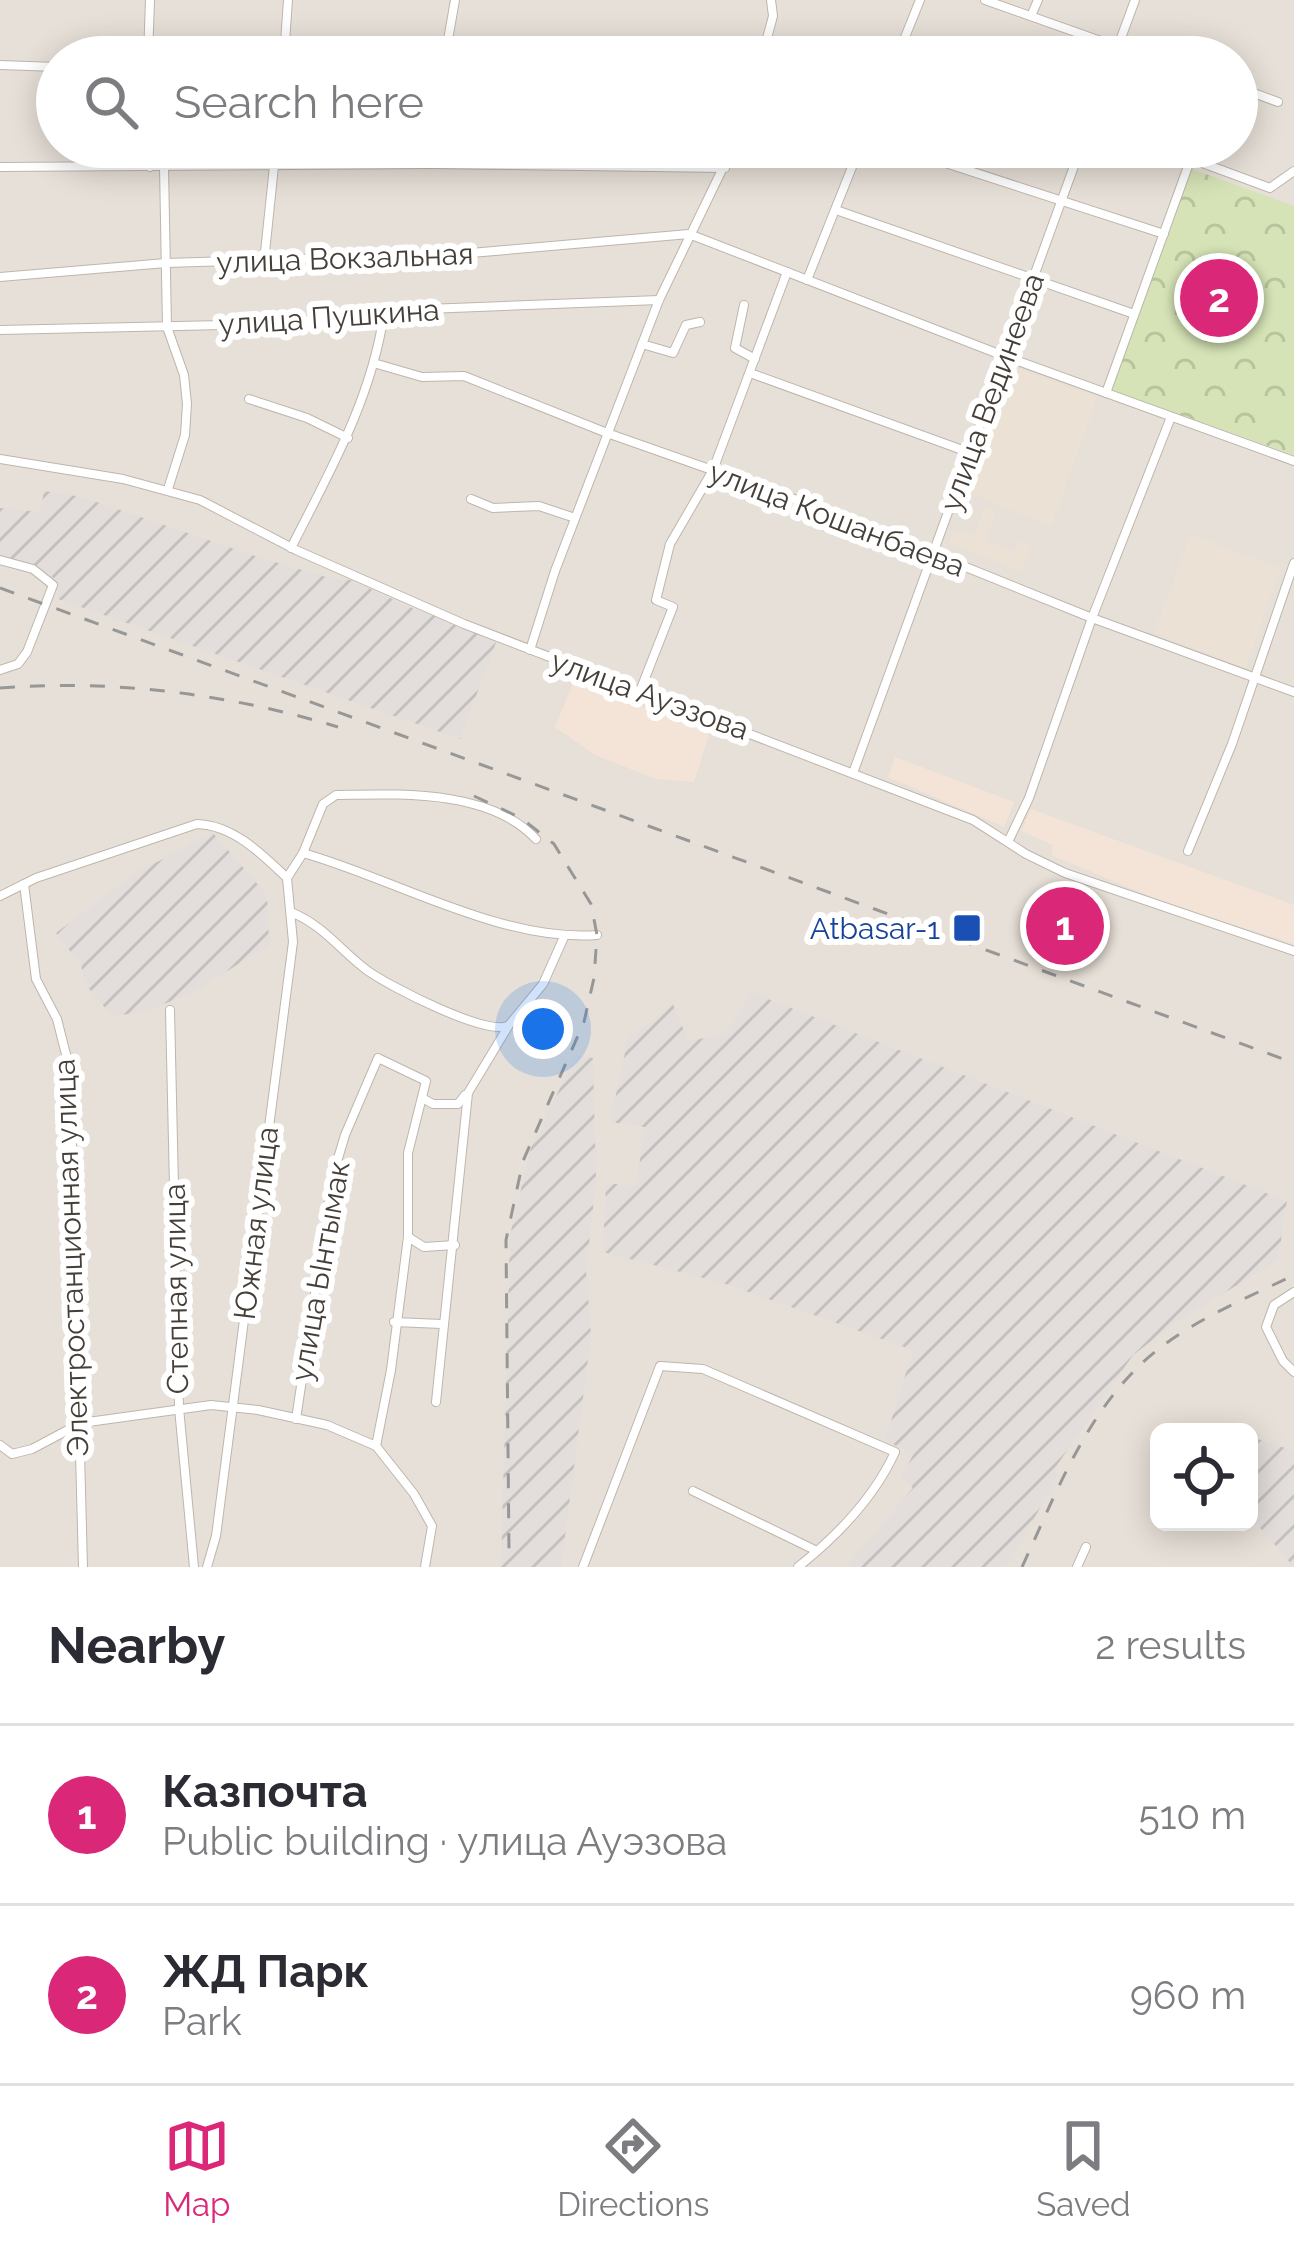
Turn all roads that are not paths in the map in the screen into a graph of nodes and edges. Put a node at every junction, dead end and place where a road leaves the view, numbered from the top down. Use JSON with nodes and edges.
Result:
{"nodes":[{"id":1,"x":150,"y":0,"type":"edge"},
{"id":2,"x":288,"y":0,"type":"edge"},
{"id":3,"x":455,"y":0,"type":"edge"},
{"id":4,"x":771,"y":0,"type":"edge"},
{"id":5,"x":920,"y":0,"type":"edge"},
{"id":6,"x":986,"y":0,"type":"edge"},
{"id":7,"x":1038,"y":0,"type":"edge"},
{"id":8,"x":1136,"y":0,"type":"edge"},
{"id":9,"x":1031,"y":16,"type":"junction"},
{"id":10,"x":149,"y":36,"type":"edge"},
{"id":11,"x":285,"y":36,"type":"edge"},
{"id":12,"x":449,"y":36,"type":"edge"},
{"id":13,"x":768,"y":36,"type":"edge"},
{"id":14,"x":905,"y":36,"type":"edge"},
{"id":15,"x":1078,"y":36,"type":"edge"},
{"id":16,"x":1122,"y":36,"type":"edge"},
{"id":17,"x":0,"y":65,"type":"edge"},
{"id":18,"x":36,"y":66,"type":"edge"},
{"id":19,"x":1258,"y":95,"type":"edge"},
{"id":20,"x":1278,"y":102,"type":"dead end"},
{"id":21,"x":0,"y":167,"type":"edge"},
{"id":22,"x":36,"y":167,"type":"edge"},
{"id":23,"x":164,"y":168,"type":"edge"},
{"id":24,"x":271,"y":168,"type":"edge"},
{"id":25,"x":725,"y":168,"type":"edge"},
{"id":26,"x":852,"y":168,"type":"edge"},
{"id":27,"x":963,"y":168,"type":"edge"},
{"id":28,"x":1074,"y":168,"type":"edge"},
{"id":29,"x":1187,"y":168,"type":"edge"},
{"id":30,"x":1215,"y":168,"type":"edge"},
{"id":31,"x":1294,"y":171,"type":"edge"},
{"id":32,"x":1063,"y":199,"type":"junction"},
{"id":33,"x":836,"y":210,"type":"junction"},
{"id":34,"x":1164,"y":233,"type":"junction"},
{"id":35,"x":689,"y":234,"type":"junction"},
{"id":36,"x":264,"y":262,"type":"junction"},
{"id":37,"x":166,"y":263,"type":"junction"},
{"id":38,"x":787,"y":272,"type":"junction"},
{"id":39,"x":0,"y":277,"type":"edge"},
{"id":40,"x":1033,"y":278,"type":"junction"},
{"id":41,"x":807,"y":280,"type":"junction"},
{"id":42,"x":659,"y":300,"type":"junction"},
{"id":43,"x":743,"y":305,"type":"dead end"},
{"id":44,"x":384,"y":314,"type":"junction"},
{"id":45,"x":1134,"y":314,"type":"junction"},
{"id":46,"x":700,"y":322,"type":"dead end"},
{"id":47,"x":167,"y":327,"type":"junction"},
{"id":48,"x":0,"y":331,"type":"edge"},
{"id":49,"x":641,"y":344,"type":"junction"},
{"id":50,"x":1004,"y":356,"type":"junction"},
{"id":51,"x":755,"y":359,"type":"junction"},
{"id":52,"x":377,"y":364,"type":"junction"},
{"id":53,"x":750,"y":373,"type":"junction"},
{"id":54,"x":1106,"y":392,"type":"junction"},
{"id":55,"x":249,"y":399,"type":"dead end"},
{"id":56,"x":1172,"y":417,"type":"junction"},
{"id":57,"x":607,"y":433,"type":"junction"},
{"id":58,"x":348,"y":438,"type":"junction"},
{"id":59,"x":969,"y":453,"type":"junction"},
{"id":60,"x":0,"y":459,"type":"edge"},
{"id":61,"x":1294,"y":461,"type":"edge"},
{"id":62,"x":713,"y":470,"type":"junction"},
{"id":63,"x":168,"y":489,"type":"junction"},
{"id":64,"x":471,"y":499,"type":"dead end"},
{"id":65,"x":575,"y":518,"type":"junction"},
{"id":66,"x":291,"y":548,"type":"junction"},
{"id":67,"x":933,"y":555,"type":"junction"},
{"id":68,"x":0,"y":560,"type":"edge"},
{"id":69,"x":1293,"y":568,"type":"edge"},
{"id":70,"x":1091,"y":618,"type":"junction"},
{"id":71,"x":530,"y":650,"type":"junction"},
{"id":72,"x":0,"y":670,"type":"edge"},
{"id":73,"x":1254,"y":678,"type":"junction"},
{"id":74,"x":640,"y":691,"type":"junction"},
{"id":75,"x":1294,"y":692,"type":"edge"},
{"id":76,"x":853,"y":773,"type":"junction"},
{"id":77,"x":536,"y":839,"type":"dead end"},
{"id":78,"x":1008,"y":842,"type":"junction"},
{"id":79,"x":1188,"y":851,"type":"dead end"},
{"id":80,"x":304,"y":853,"type":"junction"},
{"id":81,"x":286,"y":878,"type":"junction"},
{"id":82,"x":24,"y":884,"type":"junction"},
{"id":83,"x":0,"y":896,"type":"edge"},
{"id":84,"x":292,"y":912,"type":"junction"},
{"id":85,"x":597,"y":935,"type":"dead end"},
{"id":86,"x":564,"y":937,"type":"junction"},
{"id":87,"x":1294,"y":951,"type":"edge"},
{"id":88,"x":170,"y":1010,"type":"dead end"},
{"id":89,"x":509,"y":1025,"type":"junction"},
{"id":90,"x":468,"y":1093,"type":"junction"},
{"id":91,"x":424,"y":1099,"type":"junction"},
{"id":92,"x":408,"y":1238,"type":"junction"},
{"id":93,"x":454,"y":1245,"type":"junction"},
{"id":94,"x":1294,"y":1292,"type":"edge"},
{"id":95,"x":394,"y":1322,"type":"junction"},
{"id":96,"x":442,"y":1324,"type":"junction"},
{"id":97,"x":1294,"y":1372,"type":"edge"},
{"id":98,"x":436,"y":1402,"type":"dead end"},
{"id":99,"x":232,"y":1407,"type":"junction"},
{"id":100,"x":179,"y":1408,"type":"junction"},
{"id":101,"x":296,"y":1419,"type":"junction"},
{"id":102,"x":81,"y":1424,"type":"junction"},
{"id":103,"x":0,"y":1445,"type":"edge"},
{"id":104,"x":376,"y":1446,"type":"junction"},
{"id":105,"x":692,"y":1491,"type":"dead end"},
{"id":106,"x":1087,"y":1547,"type":"dead end"},
{"id":107,"x":818,"y":1552,"type":"junction"},
{"id":108,"x":83,"y":1567,"type":"edge"},
{"id":109,"x":194,"y":1567,"type":"edge"},
{"id":110,"x":207,"y":1567,"type":"edge"},
{"id":111,"x":425,"y":1567,"type":"edge"},
{"id":112,"x":583,"y":1567,"type":"edge"},
{"id":113,"x":798,"y":1567,"type":"edge"},
{"id":114,"x":1077,"y":1567,"type":"edge"}],
"edges":[{"from":1,"to":10,"type":"street"},
{"from":2,"to":11,"type":"street"},
{"from":3,"to":12,"type":"street"},
{"from":4,"to":13,"type":"street"},
{"from":5,"to":14,"type":"street"},
{"from":6,"to":9,"type":"street"},
{"from":7,"to":9,"type":"street"},
{"from":8,"to":16,"type":"street"},
{"from":9,"to":15,"type":"street"},
{"from":17,"to":18,"type":"street"},
{"from":19,"to":20,"type":"street"},
{"from":21,"to":22,"type":"street"},
{"from":23,"to":37,"type":"street"},
{"from":24,"to":36,"type":"street"},
{"from":25,"to":35,"type":"street"},
{"from":26,"to":33,"type":"street"},
{"from":27,"to":32,"type":"street"},
{"from":28,"to":32,"type":"street","name":"улица Вединеева"},
{"from":29,"to":34,"type":"street"},
{"from":30,"to":31,"type":"street"},
{"from":32,"to":34,"type":"street"},
{"from":32,"to":40,"type":"street","name":"улица Вединеева"},
{"from":33,"to":40,"type":"street"},
{"from":33,"to":41,"type":"street"},
{"from":34,"to":45,"type":"street"},
{"from":35,"to":36,"type":"street","name":"улица Вокзальная"},
{"from":35,"to":38,"type":"street"},
{"from":35,"to":42,"type":"street"},
{"from":36,"to":37,"type":"street","name":"улица Вокзальная"},
{"from":37,"to":39,"type":"street","name":"улица Вокзальная"},
{"from":37,"to":47,"type":"street"},
{"from":38,"to":41,"type":"street"},
{"from":38,"to":51,"type":"street"},
{"from":40,"to":45,"type":"street"},
{"from":40,"to":50,"type":"street","name":"улица Вединеева"},
{"from":41,"to":50,"type":"street"},
{"from":42,"to":44,"type":"street","name":"улица Пушкина"},
{"from":42,"to":49,"type":"street"},
{"from":43,"to":51,"type":"street"},
{"from":44,"to":47,"type":"street","name":"улица Пушкина"},
{"from":44,"to":52,"type":"street"},
{"from":45,"to":54,"type":"street"},
{"from":46,"to":49,"type":"street"},
{"from":47,"to":48,"type":"street","name":"улица Пушкина"},
{"from":47,"to":63,"type":"street"},
{"from":49,"to":57,"type":"street"},
{"from":50,"to":54,"type":"street"},
{"from":50,"to":59,"type":"street","name":"улица Вединеева"},
{"from":51,"to":53,"type":"street"},
{"from":52,"to":57,"type":"street","name":"улица Кошанбаева"},
{"from":52,"to":58,"type":"street"},
{"from":53,"to":59,"type":"street"},
{"from":53,"to":62,"type":"street"},
{"from":54,"to":56,"type":"street"},
{"from":55,"to":58,"type":"street"},
{"from":56,"to":61,"type":"street"},
{"from":56,"to":70,"type":"street"},
{"from":57,"to":62,"type":"street","name":"улица Кошанбаева"},
{"from":57,"to":65,"type":"street"},
{"from":58,"to":66,"type":"street"},
{"from":59,"to":67,"type":"street","name":"улица Вединеева"},
{"from":60,"to":63,"type":"street","name":"улица Ауэзова"},
{"from":62,"to":67,"type":"street","name":"улица Кошанбаева"},
{"from":62,"to":74,"type":"street"},
{"from":63,"to":66,"type":"street","name":"улица Ауэзова"},
{"from":64,"to":65,"type":"street"},
{"from":65,"to":71,"type":"street"},
{"from":66,"to":71,"type":"street","name":"улица Ауэзова"},
{"from":67,"to":70,"type":"street","name":"улица Кошанбаева"},
{"from":67,"to":76,"type":"street","name":"улица Вединеева"},
{"from":68,"to":72,"type":"street"},
{"from":69,"to":73,"type":"street"},
{"from":70,"to":73,"type":"street","name":"улица Кошанбаева"},
{"from":70,"to":78,"type":"street"},
{"from":71,"to":74,"type":"street","name":"улица Ауэзова"},
{"from":73,"to":75,"type":"street","name":"улица Кошанбаева"},
{"from":73,"to":79,"type":"street"},
{"from":74,"to":76,"type":"street","name":"улица Ауэзова"},
{"from":76,"to":78,"type":"street","name":"улица Ауэзова"},
{"from":77,"to":80,"type":"street"},
{"from":78,"to":87,"type":"street","name":"улица Ауэзова"},
{"from":80,"to":81,"type":"street"},
{"from":80,"to":86,"type":"street"},
{"from":81,"to":82,"type":"street"},
{"from":81,"to":84,"type":"street","name":"Южная улица"},
{"from":82,"to":83,"type":"street"},
{"from":82,"to":102,"type":"street","name":"Электростанционная улица"},
{"from":84,"to":89,"type":"street"},
{"from":84,"to":99,"type":"street","name":"Южная улица"},
{"from":85,"to":86,"type":"street"},
{"from":86,"to":89,"type":"street"},
{"from":88,"to":100,"type":"street","name":"Степная улица"},
{"from":89,"to":90,"type":"street"},
{"from":90,"to":91,"type":"street"},
{"from":90,"to":93,"type":"street"},
{"from":91,"to":92,"type":"street"},
{"from":91,"to":101,"type":"street","name":"улица Ынтымак"},
{"from":92,"to":93,"type":"street"},
{"from":92,"to":95,"type":"street"},
{"from":93,"to":96,"type":"street"},
{"from":94,"to":97,"type":"street"},
{"from":95,"to":96,"type":"street"},
{"from":95,"to":104,"type":"street"},
{"from":96,"to":98,"type":"street"},
{"from":99,"to":100,"type":"street"},
{"from":99,"to":101,"type":"street"},
{"from":99,"to":110,"type":"street","name":"Южная улица"},
{"from":100,"to":102,"type":"street"},
{"from":100,"to":109,"type":"street","name":"Степная улица"},
{"from":101,"to":104,"type":"street"},
{"from":102,"to":103,"type":"street"},
{"from":102,"to":108,"type":"street","name":"Электростанционная улица"},
{"from":104,"to":111,"type":"street"},
{"from":105,"to":107,"type":"street"},
{"from":106,"to":114,"type":"street"},
{"from":107,"to":112,"type":"street"},
{"from":107,"to":113,"type":"street"}]}
